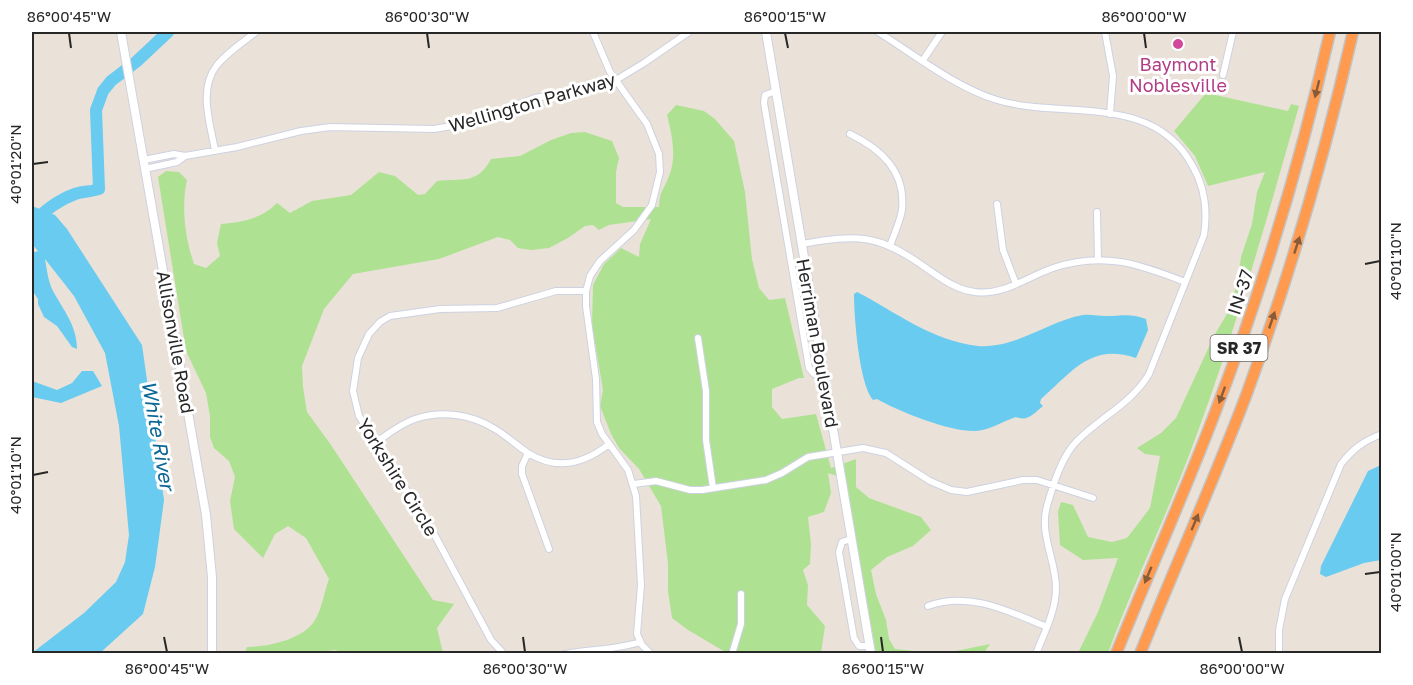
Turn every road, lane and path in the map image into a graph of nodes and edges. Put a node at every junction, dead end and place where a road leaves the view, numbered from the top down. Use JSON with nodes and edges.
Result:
{"nodes":[{"id":1,"x":121,"y":32,"type":"edge"},
{"id":2,"x":256,"y":32,"type":"edge"},
{"id":3,"x":593,"y":32,"type":"edge"},
{"id":4,"x":689,"y":32,"type":"edge"},
{"id":5,"x":766,"y":32,"type":"edge"},
{"id":6,"x":878,"y":32,"type":"edge"},
{"id":7,"x":942,"y":32,"type":"edge"},
{"id":8,"x":1105,"y":32,"type":"edge"},
{"id":9,"x":1233,"y":32,"type":"edge"},
{"id":10,"x":1330,"y":32,"type":"edge"},
{"id":11,"x":1353,"y":32,"type":"edge"},
{"id":12,"x":1359,"y":32,"type":"edge"},
{"id":13,"x":923,"y":60,"type":"junction"},
{"id":14,"x":1222,"y":75,"type":"dead end"},
{"id":15,"x":616,"y":80,"type":"junction"},
{"id":16,"x":776,"y":91,"type":"junction"},
{"id":17,"x":1110,"y":114,"type":"junction"},
{"id":18,"x":1333,"y":115,"type":"junction"},
{"id":19,"x":850,"y":134,"type":"dead end"},
{"id":20,"x":215,"y":150,"type":"junction"},
{"id":21,"x":145,"y":164,"type":"junction"},
{"id":22,"x":997,"y":204,"type":"dead end"},
{"id":23,"x":1097,"y":212,"type":"dead end"},
{"id":24,"x":802,"y":244,"type":"junction"},
{"id":25,"x":890,"y":246,"type":"junction"},
{"id":26,"x":1098,"y":260,"type":"junction"},
{"id":27,"x":1185,"y":282,"type":"junction"},
{"id":28,"x":1016,"y":284,"type":"junction"},
{"id":29,"x":586,"y":291,"type":"junction"},
{"id":30,"x":698,"y":338,"type":"dead end"},
{"id":31,"x":824,"y":374,"type":"junction"},
{"id":32,"x":1382,"y":434,"type":"edge"},
{"id":33,"x":375,"y":443,"type":"junction"},
{"id":34,"x":609,"y":444,"type":"junction"},
{"id":35,"x":837,"y":451,"type":"junction"},
{"id":36,"x":528,"y":453,"type":"junction"},
{"id":37,"x":634,"y":484,"type":"junction"},
{"id":38,"x":1055,"y":485,"type":"junction"},
{"id":39,"x":713,"y":488,"type":"junction"},
{"id":40,"x":1093,"y":498,"type":"dead end"},
{"id":41,"x":851,"y":539,"type":"junction"},
{"id":42,"x":549,"y":549,"type":"dead end"},
{"id":43,"x":741,"y":594,"type":"dead end"},
{"id":44,"x":928,"y":606,"type":"dead end"},
{"id":45,"x":1047,"y":627,"type":"junction"},
{"id":46,"x":640,"y":642,"type":"junction"},
{"id":47,"x":870,"y":650,"type":"edge"},
{"id":48,"x":212,"y":654,"type":"edge"},
{"id":49,"x":504,"y":654,"type":"edge"},
{"id":50,"x":565,"y":654,"type":"edge"},
{"id":51,"x":651,"y":654,"type":"edge"},
{"id":52,"x":732,"y":654,"type":"edge"},
{"id":53,"x":1036,"y":654,"type":"edge"},
{"id":54,"x":1116,"y":654,"type":"edge"},
{"id":55,"x":1140,"y":654,"type":"edge"},
{"id":56,"x":1279,"y":654,"type":"edge"}],
"edges":[{"from":1,"to":21,"type":"street","name":"Allisonville Road"},
{"from":2,"to":20,"type":"street"},
{"from":3,"to":15,"type":"street"},
{"from":4,"to":15,"type":"street","name":"Wellington Parkway"},
{"from":5,"to":16,"type":"street","name":"Herriman Boulevard"},
{"from":6,"to":13,"type":"street"},
{"from":7,"to":13,"type":"street"},
{"from":8,"to":17,"type":"street"},
{"from":9,"to":14,"type":"street"},
{"from":10,"to":54,"type":"highway","name":"IN-37","number":"SR 37","one_way":true},
{"from":11,"to":18,"type":"highway","number":"SR 37"},
{"from":12,"to":18,"type":"highway"},
{"from":13,"to":17,"type":"street"},
{"from":15,"to":20,"type":"street","name":"Wellington Parkway"},
{"from":15,"to":29,"type":"street"},
{"from":16,"to":24,"type":"street","name":"Herriman Boulevard"},
{"from":16,"to":31,"type":"street"},
{"from":17,"to":27,"type":"street"},
{"from":55,"to":18,"type":"highway","number":"SR 37","one_way":true},
{"from":19,"to":25,"type":"street"},
{"from":20,"to":21,"type":"street","name":"Wellington Parkway"},
{"from":21,"to":48,"type":"street","name":"Allisonville Road"},
{"from":22,"to":28,"type":"street"},
{"from":23,"to":26,"type":"street"},
{"from":24,"to":25,"type":"street"},
{"from":24,"to":31,"type":"street","name":"Herriman Boulevard"},
{"from":25,"to":28,"type":"street"},
{"from":26,"to":27,"type":"street"},
{"from":26,"to":28,"type":"street"},
{"from":27,"to":38,"type":"street"},
{"from":29,"to":33,"type":"street","name":"Yorkshire Circle"},
{"from":29,"to":34,"type":"street"},
{"from":30,"to":39,"type":"street"},
{"from":31,"to":35,"type":"street","name":"Herriman Boulevard"},
{"from":32,"to":56,"type":"street"},
{"from":33,"to":36,"type":"street"},
{"from":33,"to":49,"type":"street","name":"Yorkshire Circle"},
{"from":34,"to":36,"type":"street"},
{"from":34,"to":37,"type":"street"},
{"from":35,"to":38,"type":"street"},
{"from":35,"to":39,"type":"street"},
{"from":35,"to":41,"type":"street","name":"Herriman Boulevard"},
{"from":36,"to":42,"type":"street"},
{"from":37,"to":39,"type":"street"},
{"from":37,"to":46,"type":"street"},
{"from":38,"to":40,"type":"street"},
{"from":38,"to":45,"type":"street"},
{"from":41,"to":47,"type":"street","name":"Herriman Boulevard"},
{"from":41,"to":47,"type":"street"},
{"from":43,"to":52,"type":"street"},
{"from":44,"to":45,"type":"street"},
{"from":45,"to":53,"type":"street"},
{"from":46,"to":50,"type":"street"},
{"from":46,"to":51,"type":"street"}]}
